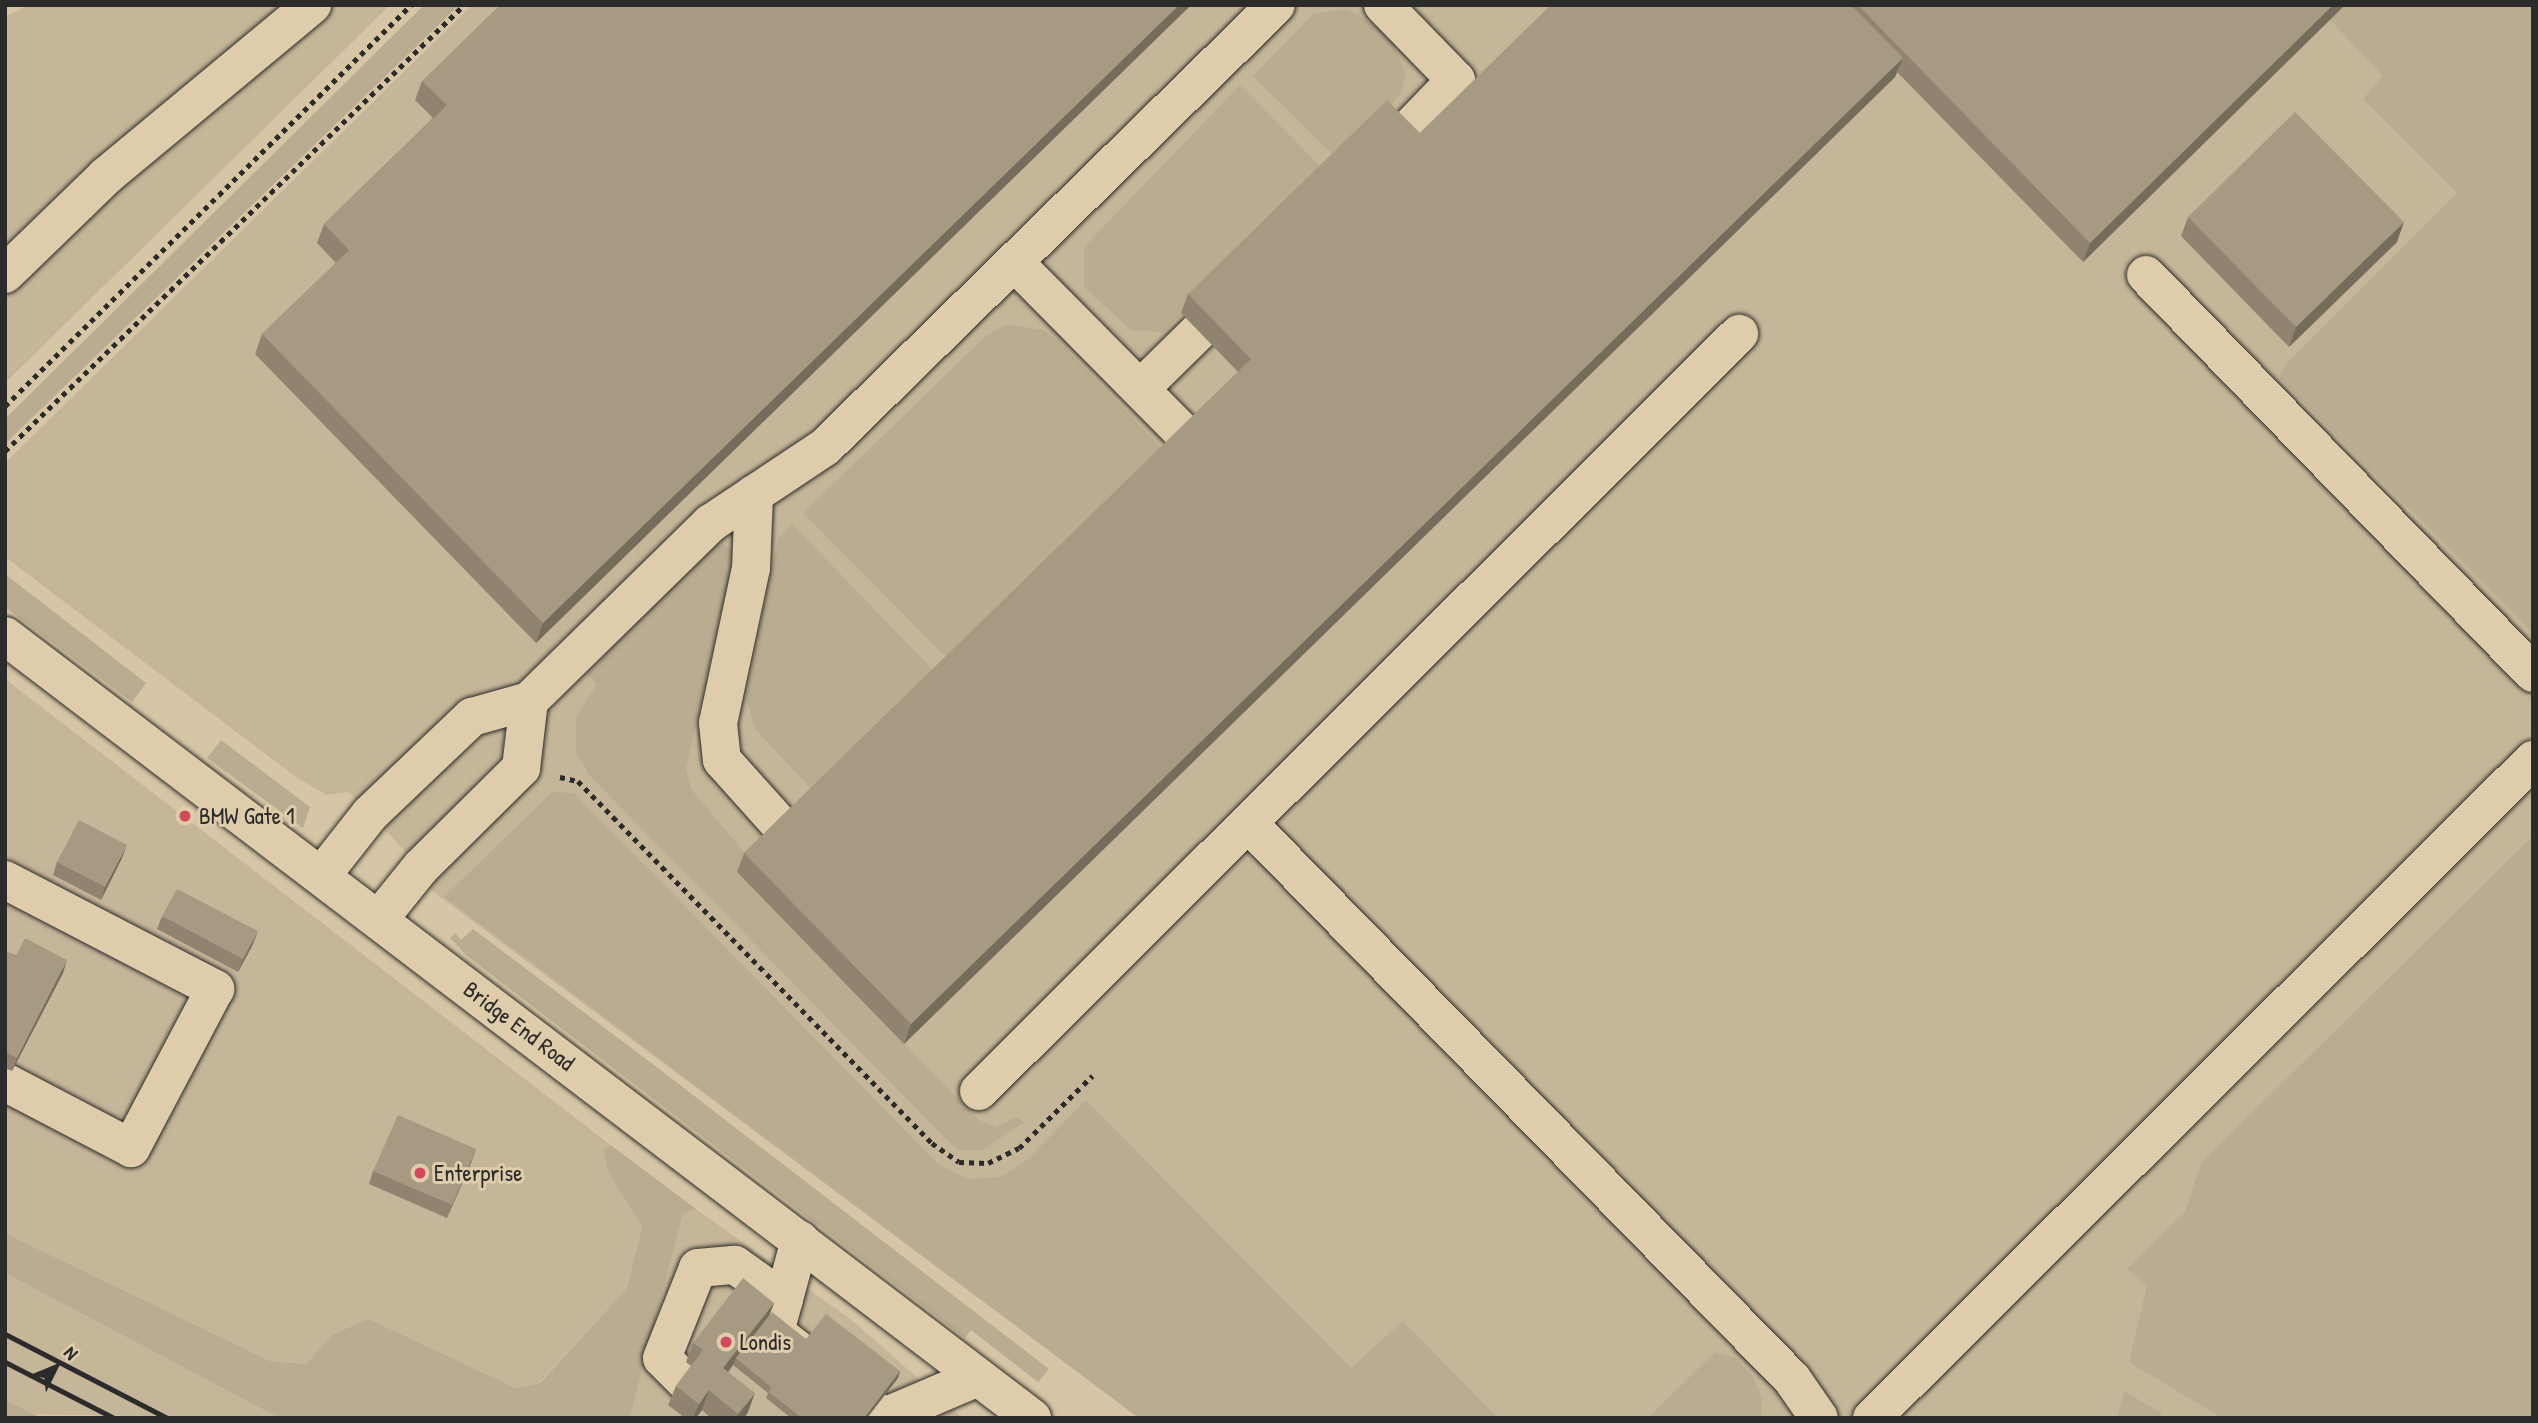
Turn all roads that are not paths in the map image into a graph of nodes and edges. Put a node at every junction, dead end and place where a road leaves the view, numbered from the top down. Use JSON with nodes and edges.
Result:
{"nodes":[{"id":1,"x":312,"y":5,"type":"edge"},
{"id":2,"x":1276,"y":5,"type":"edge"},
{"id":3,"x":1383,"y":5,"type":"edge"},
{"id":4,"x":1399,"y":139,"type":"edge"},
{"id":5,"x":1014,"y":262,"type":"junction"},
{"id":6,"x":5,"y":274,"type":"edge"},
{"id":7,"x":2146,"y":275,"type":"dead end"},
{"id":8,"x":1199,"y":331,"type":"edge"},
{"id":9,"x":1740,"y":334,"type":"dead end"},
{"id":10,"x":1141,"y":388,"type":"junction"},
{"id":11,"x":1185,"y":435,"type":"edge"},
{"id":12,"x":754,"y":495,"type":"junction"},
{"id":13,"x":10,"y":648,"type":"edge"},
{"id":14,"x":2533,"y":673,"type":"edge"},
{"id":15,"x":529,"y":701,"type":"junction"},
{"id":16,"x":2533,"y":760,"type":"edge"},
{"id":17,"x":1248,"y":823,"type":"junction"},
{"id":18,"x":783,"y":828,"type":"edge"},
{"id":19,"x":322,"y":875,"type":"junction"},
{"id":20,"x":5,"y":880,"type":"edge"},
{"id":21,"x":379,"y":919,"type":"junction"},
{"id":22,"x":5,"y":1082,"type":"edge"},
{"id":23,"x":979,"y":1091,"type":"dead end"},
{"id":24,"x":800,"y":1240,"type":"junction"},
{"id":25,"x":783,"y":1300,"type":"junction"},
{"id":26,"x":978,"y":1377,"type":"junction"},
{"id":27,"x":687,"y":1383,"type":"edge"},
{"id":28,"x":882,"y":1417,"type":"edge"},
{"id":29,"x":1032,"y":1418,"type":"edge"},
{"id":30,"x":1819,"y":1418,"type":"edge"},
{"id":31,"x":1872,"y":1418,"type":"edge"}],
"edges":[{"from":1,"to":6,"type":"main road"},
{"from":2,"to":5,"type":"main road"},
{"from":3,"to":4,"type":"main road"},
{"from":5,"to":10,"type":"main road"},
{"from":5,"to":12,"type":"main road"},
{"from":7,"to":14,"type":"main road"},
{"from":8,"to":10,"type":"main road"},
{"from":9,"to":17,"type":"main road"},
{"from":10,"to":11,"type":"main road"},
{"from":12,"to":15,"type":"main road"},
{"from":12,"to":18,"type":"main road"},
{"from":13,"to":19,"type":"main road","name":"Bridge End Road"},
{"from":15,"to":19,"type":"main road"},
{"from":15,"to":21,"type":"main road"},
{"from":16,"to":31,"type":"main road"},
{"from":17,"to":23,"type":"main road"},
{"from":17,"to":30,"type":"main road"},
{"from":19,"to":21,"type":"main road","name":"Bridge End Road"},
{"from":20,"to":22,"type":"main road"},
{"from":21,"to":24,"type":"main road","name":"Bridge End Road"},
{"from":24,"to":25,"type":"main road"},
{"from":24,"to":26,"type":"main road","name":"Bridge End Road"},
{"from":25,"to":27,"type":"main road"},
{"from":25,"to":28,"type":"main road"},
{"from":26,"to":28,"type":"main road"},
{"from":26,"to":29,"type":"main road","name":"Bridge End Road"}]}
